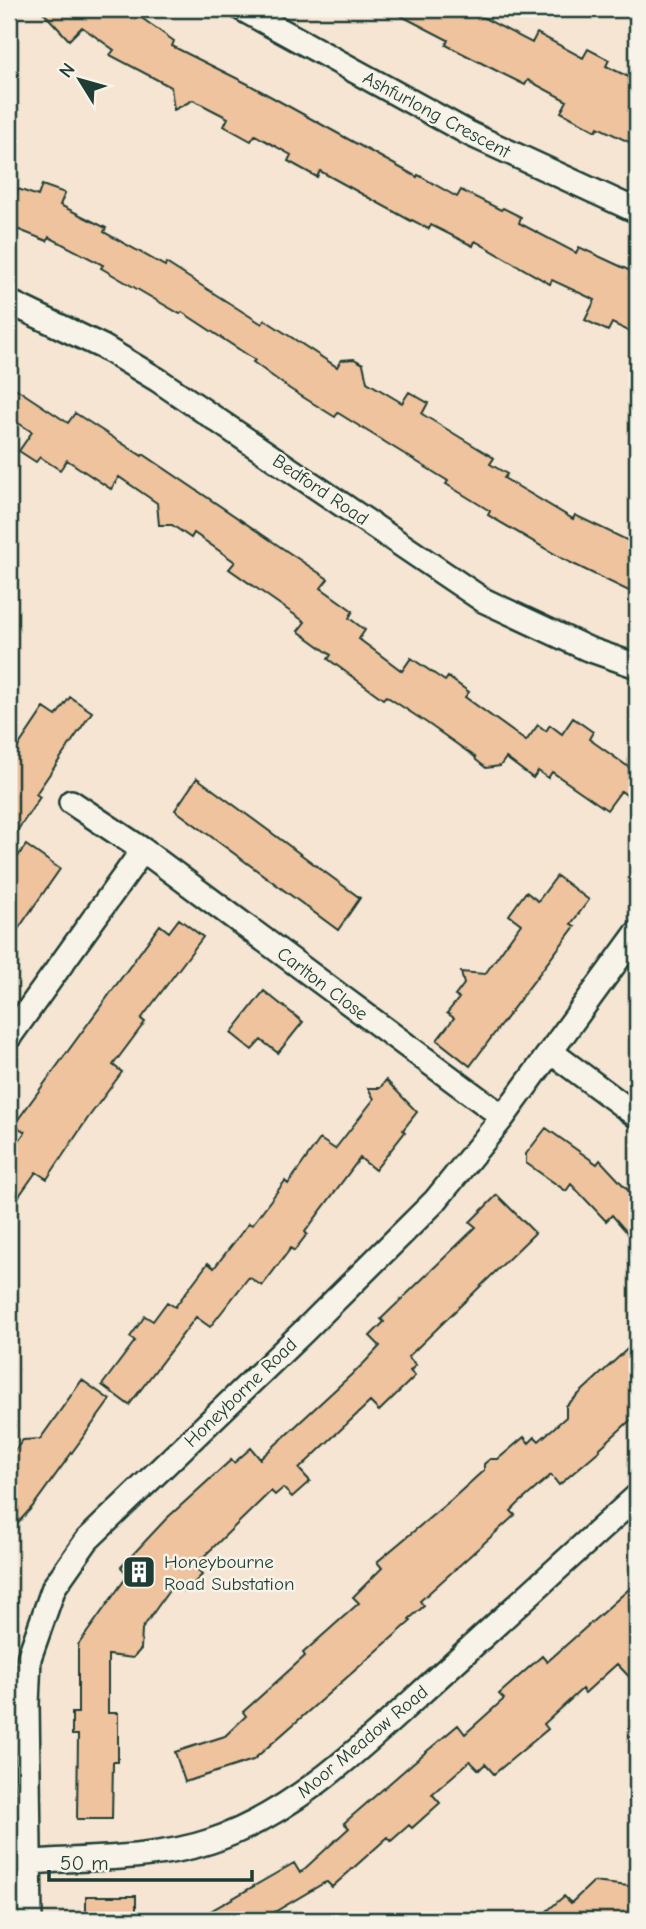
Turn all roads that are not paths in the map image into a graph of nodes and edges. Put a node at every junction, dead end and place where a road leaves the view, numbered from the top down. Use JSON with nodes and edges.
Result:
{"nodes":[{"id":1,"x":242,"y":9,"type":"edge"},
{"id":2,"x":637,"y":211,"type":"edge"},
{"id":3,"x":9,"y":302,"type":"edge"},
{"id":4,"x":637,"y":666,"type":"edge"},
{"id":5,"x":71,"y":802,"type":"dead end"},
{"id":6,"x":143,"y":850,"type":"junction"},
{"id":7,"x":637,"y":933,"type":"edge"},
{"id":8,"x":9,"y":1037,"type":"edge"},
{"id":9,"x":551,"y":1052,"type":"junction"},
{"id":10,"x":637,"y":1116,"type":"edge"},
{"id":11,"x":503,"y":1117,"type":"junction"},
{"id":12,"x":637,"y":1496,"type":"edge"},
{"id":13,"x":28,"y":1862,"type":"junction"},
{"id":14,"x":30,"y":1920,"type":"edge"}],
"edges":[{"from":1,"to":2,"type":"street","name":"Ashfurlong Crescent"},
{"from":3,"to":4,"type":"street","name":"Bedford Road"},
{"from":5,"to":6,"type":"street","name":"Carlton Close"},
{"from":6,"to":8,"type":"street"},
{"from":6,"to":11,"type":"street","name":"Carlton Close"},
{"from":7,"to":9,"type":"street","name":"Honeyborne Road"},
{"from":9,"to":10,"type":"street"},
{"from":9,"to":11,"type":"street","name":"Honeyborne Road"},
{"from":11,"to":13,"type":"street","name":"Honeyborne Road"},
{"from":12,"to":13,"type":"street","name":"Moor Meadow Road"},
{"from":13,"to":14,"type":"street","name":"Honeyborne Road"}]}
